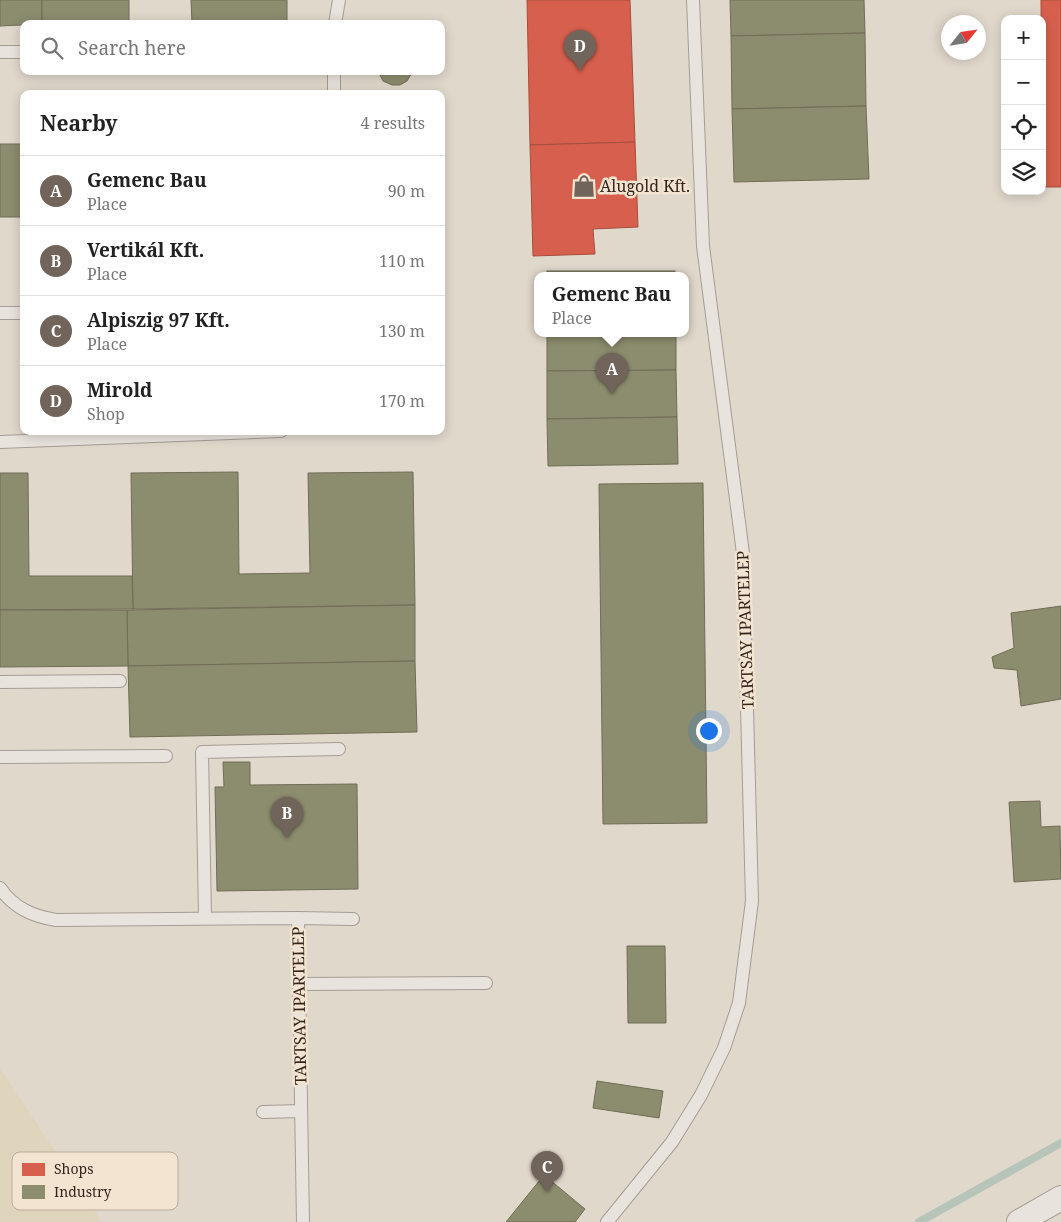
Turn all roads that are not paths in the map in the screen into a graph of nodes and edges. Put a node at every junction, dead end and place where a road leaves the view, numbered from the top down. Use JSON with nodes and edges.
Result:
{"nodes":[{"id":1,"x":340,"y":0,"type":"edge"},
{"id":2,"x":693,"y":0,"type":"edge"},
{"id":3,"x":336,"y":20,"type":"edge"},
{"id":4,"x":0,"y":52,"type":"edge"},
{"id":5,"x":20,"y":52,"type":"edge"},
{"id":6,"x":334,"y":75,"type":"edge"},
{"id":7,"x":334,"y":90,"type":"edge"},
{"id":8,"x":0,"y":313,"type":"edge"},
{"id":9,"x":20,"y":313,"type":"edge"},
{"id":10,"x":179,"y":435,"type":"edge"},
{"id":11,"x":0,"y":442,"type":"edge"},
{"id":12,"x":120,"y":681,"type":"dead end"},
{"id":13,"x":0,"y":682,"type":"edge"},
{"id":14,"x":339,"y":749,"type":"dead end"},
{"id":15,"x":0,"y":756,"type":"edge"},
{"id":16,"x":166,"y":756,"type":"dead end"},
{"id":17,"x":0,"y":888,"type":"edge"},
{"id":18,"x":205,"y":917,"type":"junction"},
{"id":19,"x":298,"y":918,"type":"junction"},
{"id":20,"x":353,"y":919,"type":"dead end"},
{"id":21,"x":486,"y":983,"type":"dead end"},
{"id":22,"x":299,"y":984,"type":"junction"},
{"id":23,"x":300,"y":1111,"type":"junction"},
{"id":24,"x":263,"y":1112,"type":"dead end"},
{"id":25,"x":1061,"y":1198,"type":"edge"},
{"id":26,"x":303,"y":1222,"type":"edge"},
{"id":27,"x":607,"y":1222,"type":"edge"},
{"id":28,"x":1018,"y":1222,"type":"edge"}],
"edges":[{"from":1,"to":3,"type":"lane"},
{"from":2,"to":27,"type":"lane","name":"TARTSAY IPARTELEP"},
{"from":4,"to":5,"type":"lane"},
{"from":6,"to":7,"type":"lane"},
{"from":8,"to":9,"type":"lane"},
{"from":10,"to":11,"type":"lane"},
{"from":12,"to":13,"type":"lane"},
{"from":14,"to":18,"type":"lane"},
{"from":15,"to":16,"type":"lane"},
{"from":17,"to":18,"type":"lane","name":"TARTSAY IPARTELEP"},
{"from":18,"to":19,"type":"lane","name":"TARTSAY IPARTELEP"},
{"from":19,"to":20,"type":"lane"},
{"from":19,"to":22,"type":"lane","name":"TARTSAY IPARTELEP"},
{"from":21,"to":22,"type":"lane"},
{"from":22,"to":23,"type":"lane","name":"TARTSAY IPARTELEP"},
{"from":23,"to":24,"type":"lane"},
{"from":23,"to":26,"type":"lane","name":"TARTSAY IPARTELEP"},
{"from":25,"to":28,"type":"street"}]}
